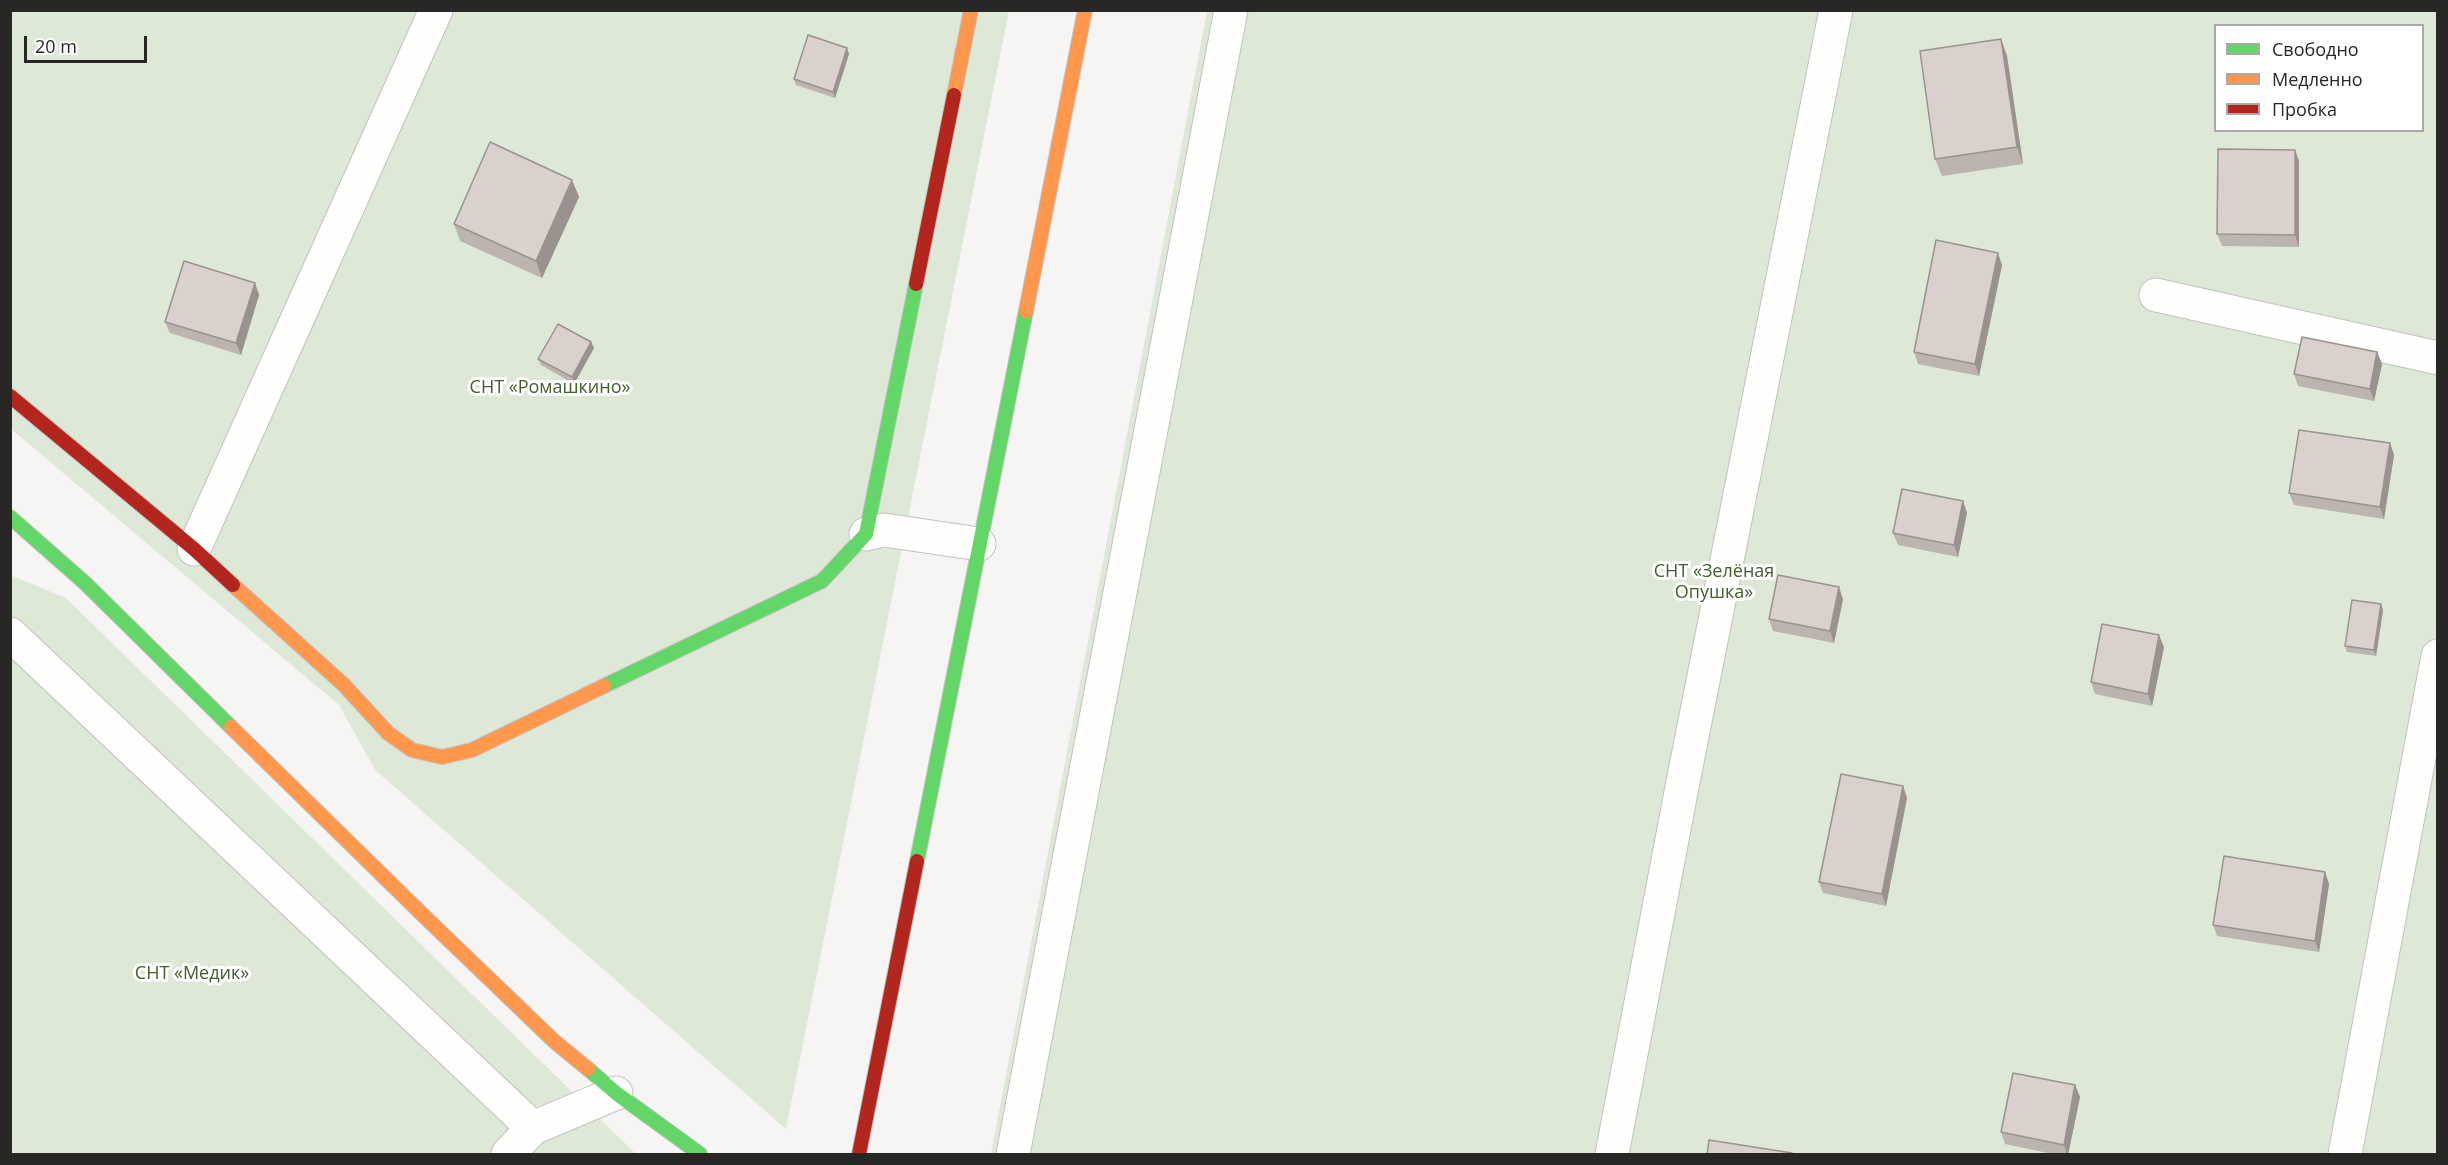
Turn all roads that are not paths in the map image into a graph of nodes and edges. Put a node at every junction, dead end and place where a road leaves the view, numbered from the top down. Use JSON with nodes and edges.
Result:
{"nodes":[{"id":1,"x":436,"y":10,"type":"edge"},
{"id":2,"x":971,"y":10,"type":"edge"},
{"id":3,"x":1085,"y":10,"type":"edge"},
{"id":4,"x":1231,"y":10,"type":"edge"},
{"id":5,"x":1836,"y":10,"type":"edge"},
{"id":6,"x":2156,"y":295,"type":"dead end"},
{"id":7,"x":2438,"y":358,"type":"edge"},
{"id":8,"x":10,"y":396,"type":"edge"},
{"id":9,"x":10,"y":517,"type":"edge"},
{"id":10,"x":866,"y":534,"type":"junction"},
{"id":11,"x":979,"y":544,"type":"junction"},
{"id":12,"x":194,"y":549,"type":"junction"},
{"id":13,"x":10,"y":634,"type":"edge"},
{"id":14,"x":2438,"y":656,"type":"edge"},
{"id":15,"x":616,"y":1093,"type":"junction"},
{"id":16,"x":533,"y":1128,"type":"junction"},
{"id":17,"x":508,"y":1155,"type":"edge"},
{"id":18,"x":699,"y":1155,"type":"edge"},
{"id":19,"x":859,"y":1155,"type":"edge"},
{"id":20,"x":1013,"y":1155,"type":"edge"},
{"id":21,"x":1612,"y":1155,"type":"edge"},
{"id":22,"x":2345,"y":1155,"type":"edge"}],
"edges":[{"from":1,"to":12,"type":"street"},
{"from":2,"to":10,"type":"street"},
{"from":3,"to":11,"type":"street"},
{"from":4,"to":20,"type":"street"},
{"from":5,"to":21,"type":"street"},
{"from":6,"to":7,"type":"street"},
{"from":8,"to":12,"type":"street"},
{"from":9,"to":15,"type":"street"},
{"from":10,"to":11,"type":"street"},
{"from":10,"to":12,"type":"street"},
{"from":11,"to":19,"type":"street"},
{"from":13,"to":16,"type":"street"},
{"from":14,"to":22,"type":"street"},
{"from":15,"to":16,"type":"street"},
{"from":15,"to":18,"type":"street"},
{"from":16,"to":17,"type":"street"}]}
